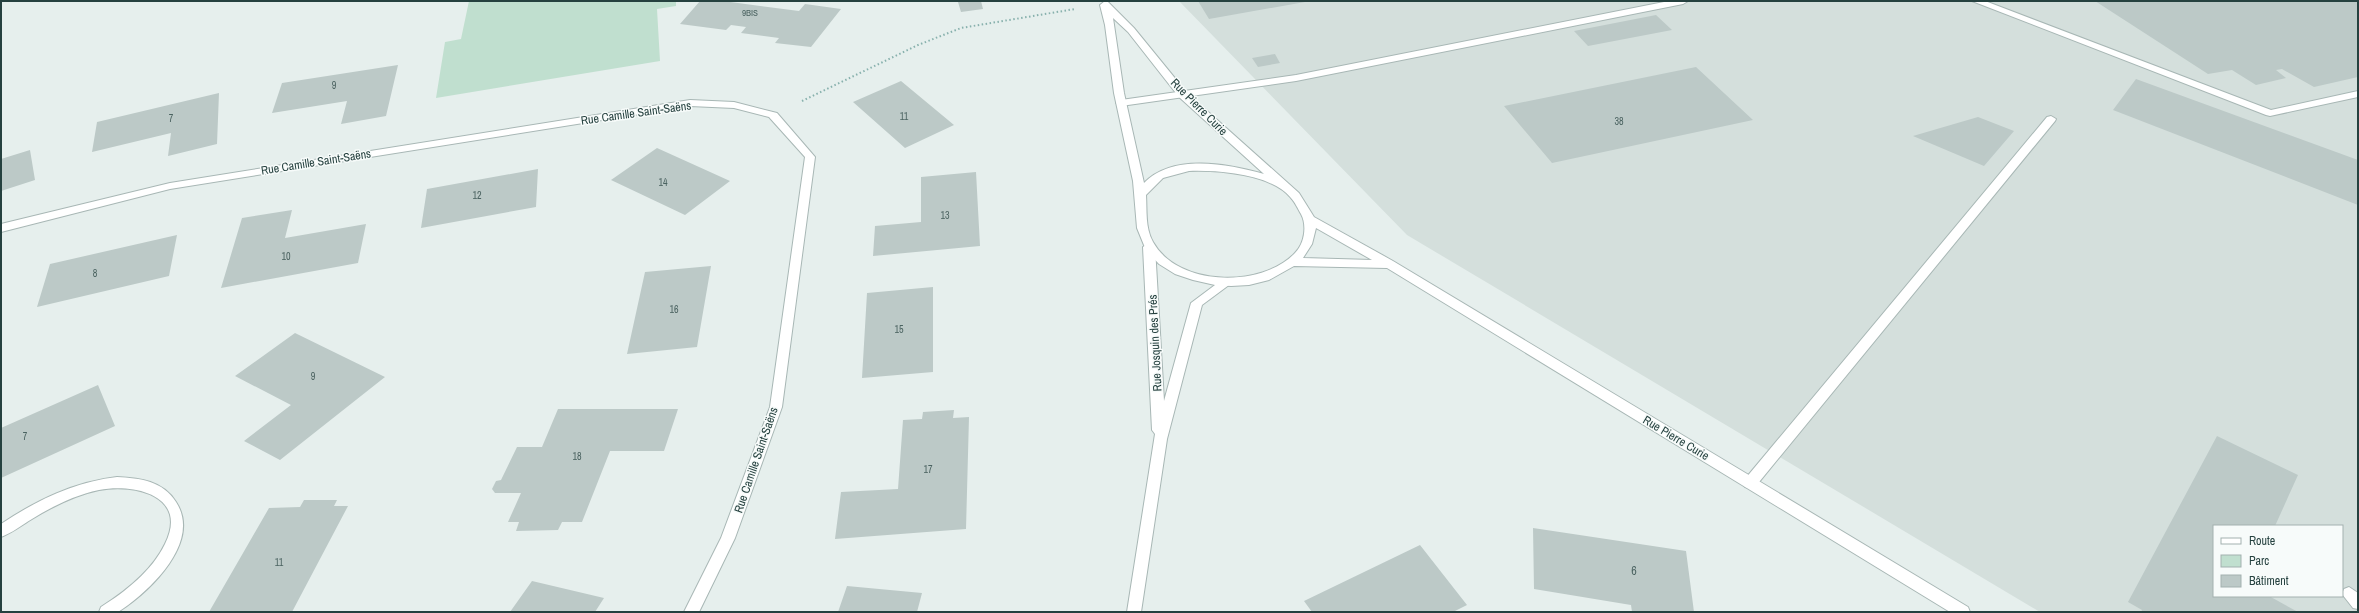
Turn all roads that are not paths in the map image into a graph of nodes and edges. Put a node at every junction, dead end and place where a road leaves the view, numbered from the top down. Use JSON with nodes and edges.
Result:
{"nodes":[{"id":1,"x":1683,"y":1,"type":"edge"},
{"id":2,"x":1977,"y":1,"type":"edge"},
{"id":3,"x":1104,"y":3,"type":"edge"},
{"id":4,"x":2358,"y":94,"type":"edge"},
{"id":5,"x":1183,"y":95,"type":"junction"},
{"id":6,"x":1121,"y":103,"type":"junction"},
{"id":7,"x":2051,"y":119,"type":"dead end"},
{"id":8,"x":1282,"y":185,"type":"junction"},
{"id":9,"x":1140,"y":194,"type":"junction"},
{"id":10,"x":1310,"y":220,"type":"junction"},
{"id":11,"x":1,"y":228,"type":"edge"},
{"id":12,"x":1150,"y":247,"type":"junction"},
{"id":13,"x":1294,"y":262,"type":"junction"},
{"id":14,"x":1389,"y":264,"type":"junction"},
{"id":15,"x":1227,"y":282,"type":"junction"},
{"id":16,"x":1160,"y":439,"type":"junction"},
{"id":17,"x":1750,"y":483,"type":"junction"},
{"id":18,"x":1,"y":531,"type":"edge"},
{"id":19,"x":106,"y":612,"type":"edge"},
{"id":20,"x":691,"y":612,"type":"edge"},
{"id":21,"x":1134,"y":612,"type":"edge"},
{"id":22,"x":1963,"y":612,"type":"edge"}],
"edges":[{"from":1,"to":5,"type":"street"},
{"from":2,"to":4,"type":"street"},
{"from":3,"to":5,"type":"street","name":"Rue Pierre Curie"},
{"from":3,"to":6,"type":"street"},
{"from":5,"to":6,"type":"street"},
{"from":5,"to":8,"type":"street","name":"Rue Pierre Curie"},
{"from":6,"to":9,"type":"street"},
{"from":7,"to":17,"type":"street"},
{"from":8,"to":9,"type":"street","name":"Rue Pierre Curie"},
{"from":8,"to":10,"type":"street","name":"Rue Pierre Curie"},
{"from":9,"to":12,"type":"street"},
{"from":10,"to":13,"type":"street"},
{"from":10,"to":14,"type":"street","name":"Rue Pierre Curie"},
{"from":11,"to":20,"type":"street","name":"Rue Camille Saint-Saëns"},
{"from":12,"to":15,"type":"street"},
{"from":12,"to":16,"type":"street","name":"Rue Josquin des Prés"},
{"from":13,"to":14,"type":"street"},
{"from":13,"to":15,"type":"street"},
{"from":14,"to":17,"type":"street","name":"Rue Pierre Curie"},
{"from":15,"to":16,"type":"street","name":"Rue Josquin des Prés"},
{"from":16,"to":21,"type":"street","name":"Rue Josquin des Prés"},
{"from":17,"to":22,"type":"street","name":"Rue Pierre Curie"},
{"from":18,"to":19,"type":"street"}]}
